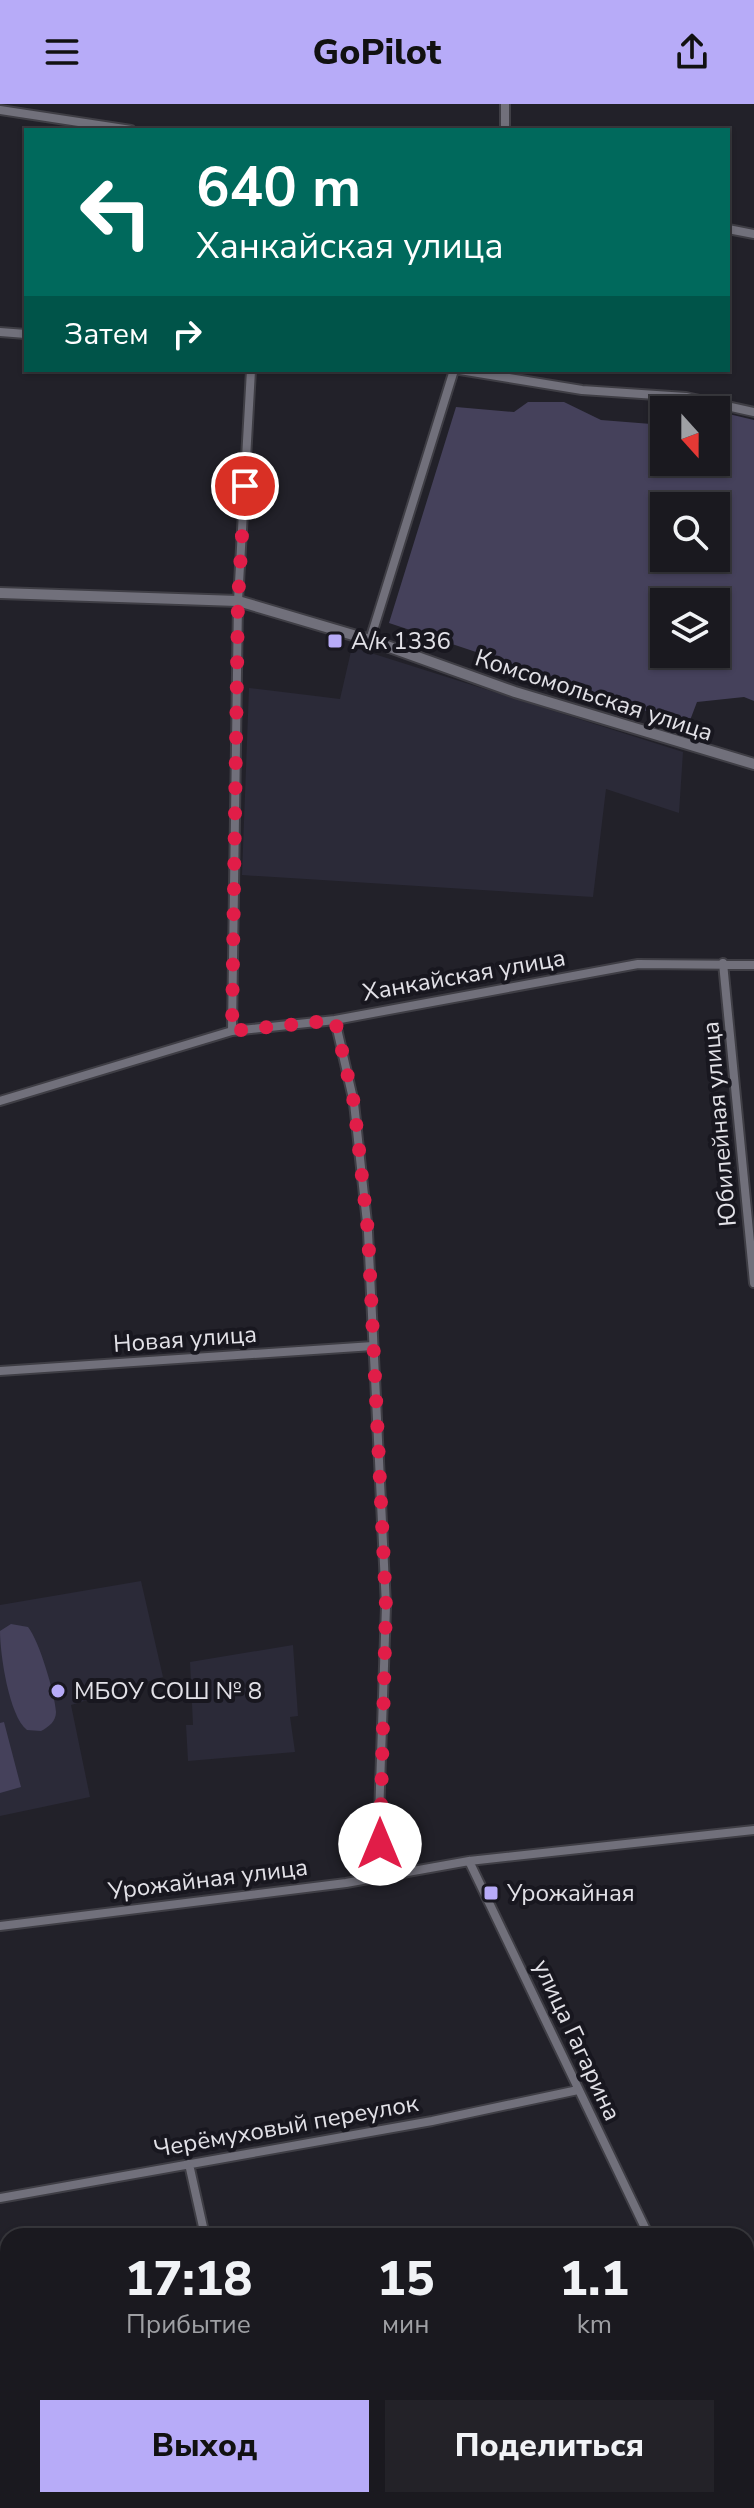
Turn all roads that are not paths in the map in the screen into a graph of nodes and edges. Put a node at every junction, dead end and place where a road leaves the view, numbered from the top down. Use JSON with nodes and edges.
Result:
{"nodes":[{"id":1,"x":505,"y":104,"type":"edge"},
{"id":2,"x":0,"y":110,"type":"edge"},
{"id":3,"x":118,"y":128,"type":"edge"},
{"id":4,"x":505,"y":128,"type":"edge"},
{"id":5,"x":730,"y":229,"type":"edge"},
{"id":6,"x":754,"y":234,"type":"edge"},
{"id":7,"x":0,"y":332,"type":"edge"},
{"id":8,"x":24,"y":334,"type":"edge"},
{"id":9,"x":251,"y":372,"type":"edge"},
{"id":10,"x":453,"y":372,"type":"edge"},
{"id":11,"x":472,"y":372,"type":"edge"},
{"id":12,"x":754,"y":412,"type":"edge"},
{"id":13,"x":0,"y":593,"type":"edge"},
{"id":14,"x":238,"y":601,"type":"junction"},
{"id":15,"x":370,"y":640,"type":"junction"},
{"id":16,"x":754,"y":764,"type":"edge"},
{"id":17,"x":723,"y":963,"type":"junction"},
{"id":18,"x":754,"y":965,"type":"edge"},
{"id":19,"x":335,"y":1020,"type":"junction"},
{"id":20,"x":232,"y":1031,"type":"junction"},
{"id":21,"x":0,"y":1101,"type":"edge"},
{"id":22,"x":754,"y":1283,"type":"edge"},
{"id":23,"x":373,"y":1346,"type":"junction"},
{"id":24,"x":0,"y":1371,"type":"edge"},
{"id":25,"x":754,"y":1830,"type":"edge"},
{"id":26,"x":469,"y":1861,"type":"junction"},
{"id":27,"x":383,"y":1874,"type":"junction"},
{"id":28,"x":0,"y":1926,"type":"edge"},
{"id":29,"x":578,"y":2090,"type":"junction"},
{"id":30,"x":189,"y":2164,"type":"junction"},
{"id":31,"x":0,"y":2198,"type":"edge"},
{"id":32,"x":203,"y":2228,"type":"edge"},
{"id":33,"x":645,"y":2228,"type":"edge"}],
"edges":[{"from":1,"to":4,"type":"street"},
{"from":2,"to":3,"type":"street"},
{"from":5,"to":6,"type":"street"},
{"from":7,"to":8,"type":"street"},
{"from":9,"to":14,"type":"street"},
{"from":10,"to":15,"type":"street"},
{"from":11,"to":12,"type":"street"},
{"from":13,"to":14,"type":"street","name":"Комсомольская улица"},
{"from":14,"to":15,"type":"street","name":"Комсомольская улица"},
{"from":14,"to":20,"type":"street"},
{"from":15,"to":16,"type":"street","name":"Комсомольская улица"},
{"from":17,"to":18,"type":"street","name":"Ханкайская улица"},
{"from":17,"to":19,"type":"street","name":"Ханкайская улица"},
{"from":17,"to":22,"type":"street","name":"Юбилейная улица"},
{"from":19,"to":20,"type":"street","name":"Ханкайская улица"},
{"from":19,"to":23,"type":"street"},
{"from":20,"to":21,"type":"street","name":"Ханкайская улица"},
{"from":23,"to":24,"type":"street","name":"Новая улица"},
{"from":23,"to":27,"type":"street"},
{"from":25,"to":26,"type":"street","name":"Урожайная улица"},
{"from":26,"to":27,"type":"street","name":"Урожайная улица"},
{"from":26,"to":29,"type":"street","name":"улица Гагарина"},
{"from":27,"to":28,"type":"street","name":"Урожайная улица"},
{"from":29,"to":30,"type":"street","name":"Черёмуховый переулок"},
{"from":29,"to":33,"type":"street","name":"улица Гагарина"},
{"from":30,"to":31,"type":"street","name":"Черёмуховый переулок"},
{"from":30,"to":32,"type":"street"}]}
